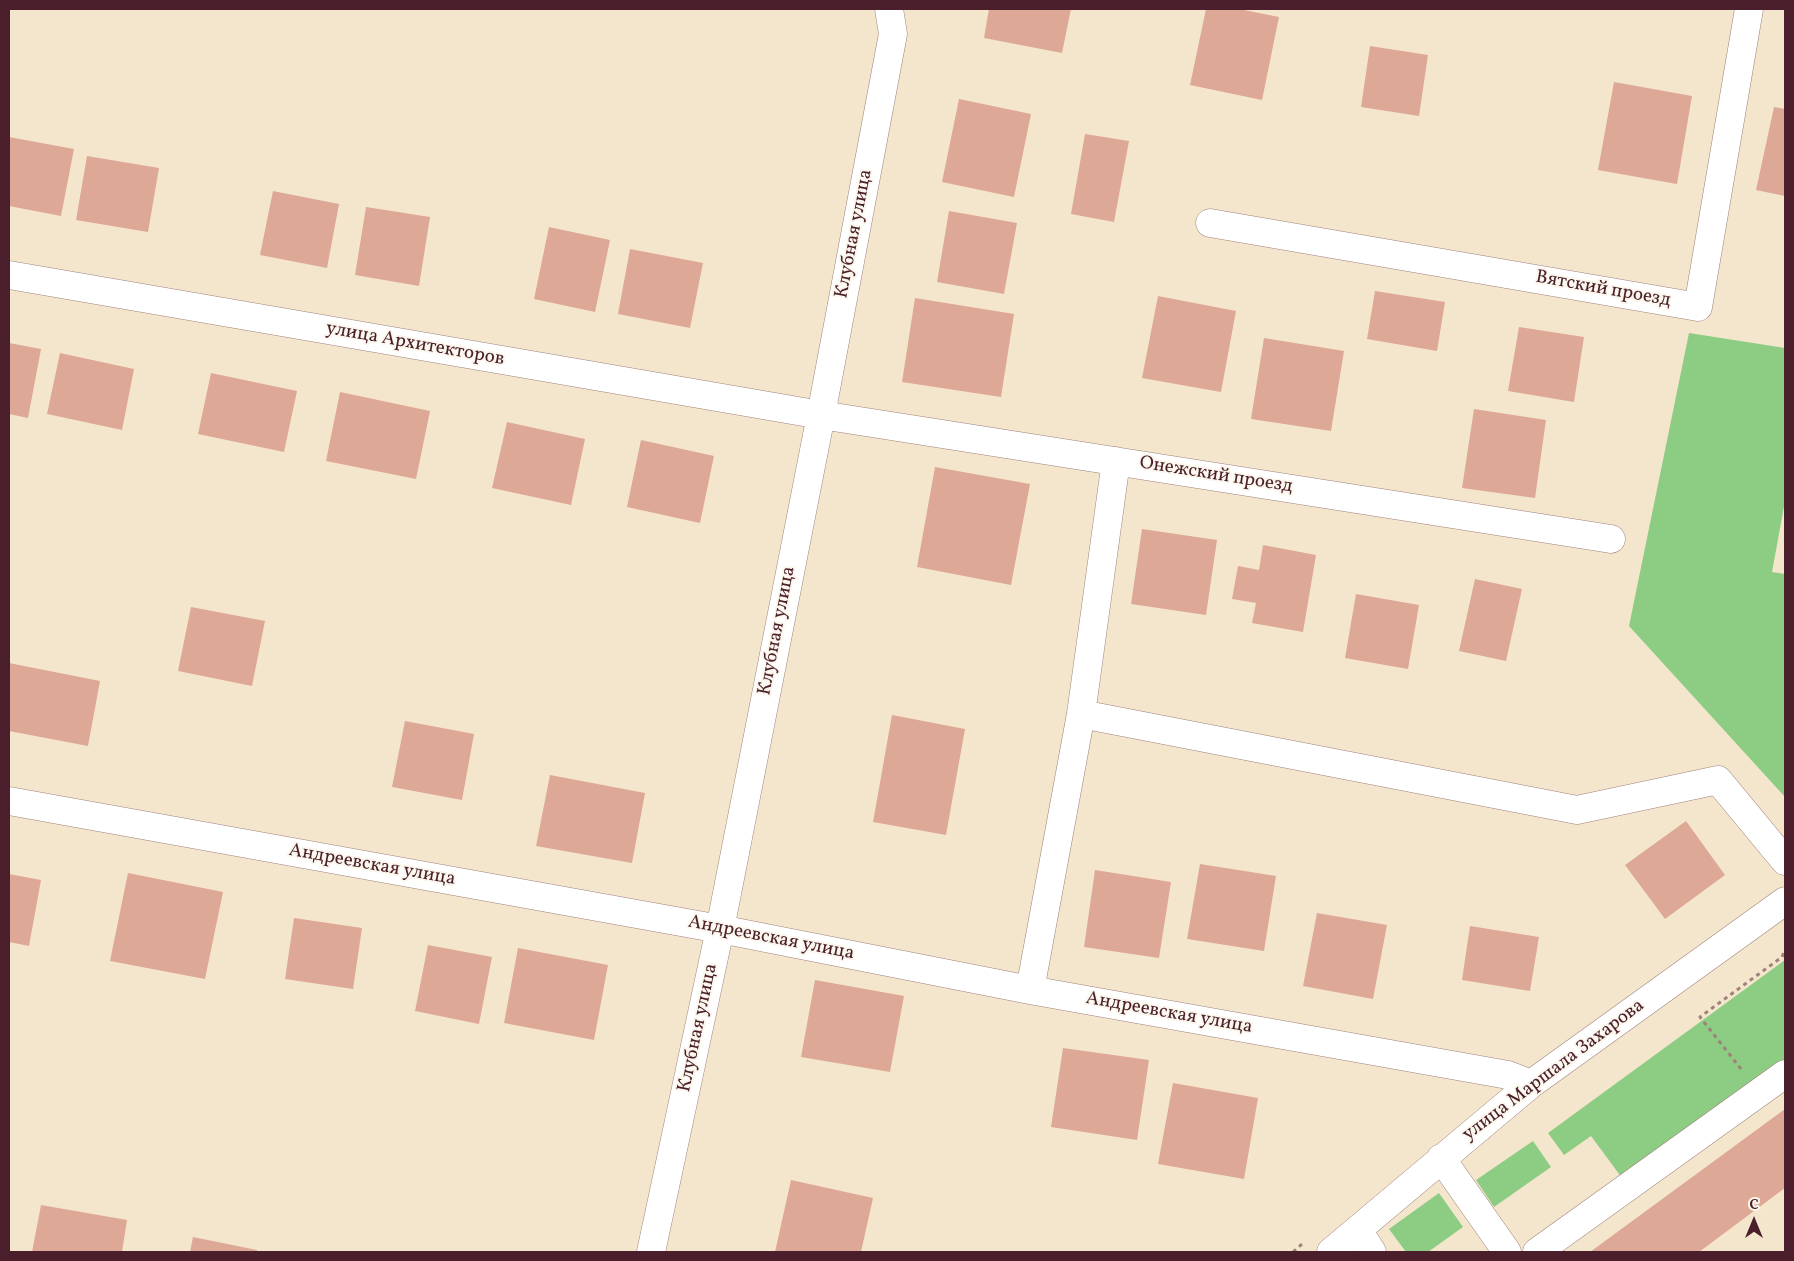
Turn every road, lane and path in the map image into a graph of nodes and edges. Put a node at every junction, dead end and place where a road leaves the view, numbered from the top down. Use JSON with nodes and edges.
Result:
{"nodes":[{"id":1,"x":889,"y":9,"type":"edge"},
{"id":2,"x":1749,"y":9,"type":"edge"},
{"id":3,"x":1210,"y":222,"type":"dead end"},
{"id":4,"x":9,"y":275,"type":"edge"},
{"id":5,"x":820,"y":415,"type":"junction"},
{"id":6,"x":1116,"y":460,"type":"junction"},
{"id":7,"x":1611,"y":539,"type":"dead end"},
{"id":8,"x":1081,"y":714,"type":"junction"},
{"id":9,"x":9,"y":801,"type":"edge"},
{"id":10,"x":1785,"y":861,"type":"edge"},
{"id":11,"x":1785,"y":901,"type":"edge"},
{"id":12,"x":720,"y":929,"type":"junction"},
{"id":13,"x":1785,"y":950,"type":"edge"},
{"id":14,"x":1030,"y":990,"type":"junction"},
{"id":15,"x":1785,"y":1074,"type":"edge"},
{"id":16,"x":1531,"y":1084,"type":"junction"},
{"id":17,"x":1759,"y":1093,"type":"junction"},
{"id":18,"x":1441,"y":1158,"type":"junction"},
{"id":19,"x":1365,"y":1241,"type":"edge"},
{"id":20,"x":651,"y":1252,"type":"edge"},
{"id":21,"x":1331,"y":1252,"type":"edge"},
{"id":22,"x":1507,"y":1252,"type":"edge"},
{"id":23,"x":1537,"y":1252,"type":"edge"}],
"edges":[{"from":1,"to":5,"type":"street","name":"Клубная улица"},
{"from":2,"to":3,"type":"street","name":"Вятский проезд"},
{"from":4,"to":5,"type":"street","name":"улица Архитекторов"},
{"from":5,"to":6,"type":"street","name":"Онежский проезд"},
{"from":5,"to":12,"type":"street","name":"Клубная улица"},
{"from":6,"to":7,"type":"street","name":"Онежский проезд"},
{"from":6,"to":8,"type":"street"},
{"from":8,"to":10,"type":"street"},
{"from":8,"to":14,"type":"street"},
{"from":9,"to":12,"type":"street","name":"Андреевская улица"},
{"from":11,"to":16,"type":"street","name":"улица Маршала Захарова"},
{"from":12,"to":14,"type":"street","name":"Андреевская улица"},
{"from":12,"to":20,"type":"street","name":"Клубная улица"},
{"from":13,"to":17,"type":"path"},
{"from":14,"to":16,"type":"street","name":"Андреевская улица"},
{"from":15,"to":17,"type":"street"},
{"from":16,"to":18,"type":"street","name":"улица Маршала Захарова"},
{"from":17,"to":23,"type":"street"},
{"from":18,"to":19,"type":"street","name":"улица Маршала Захарова"},
{"from":18,"to":22,"type":"street"},
{"from":19,"to":21,"type":"street","name":"улица Маршала Захарова"}]}
